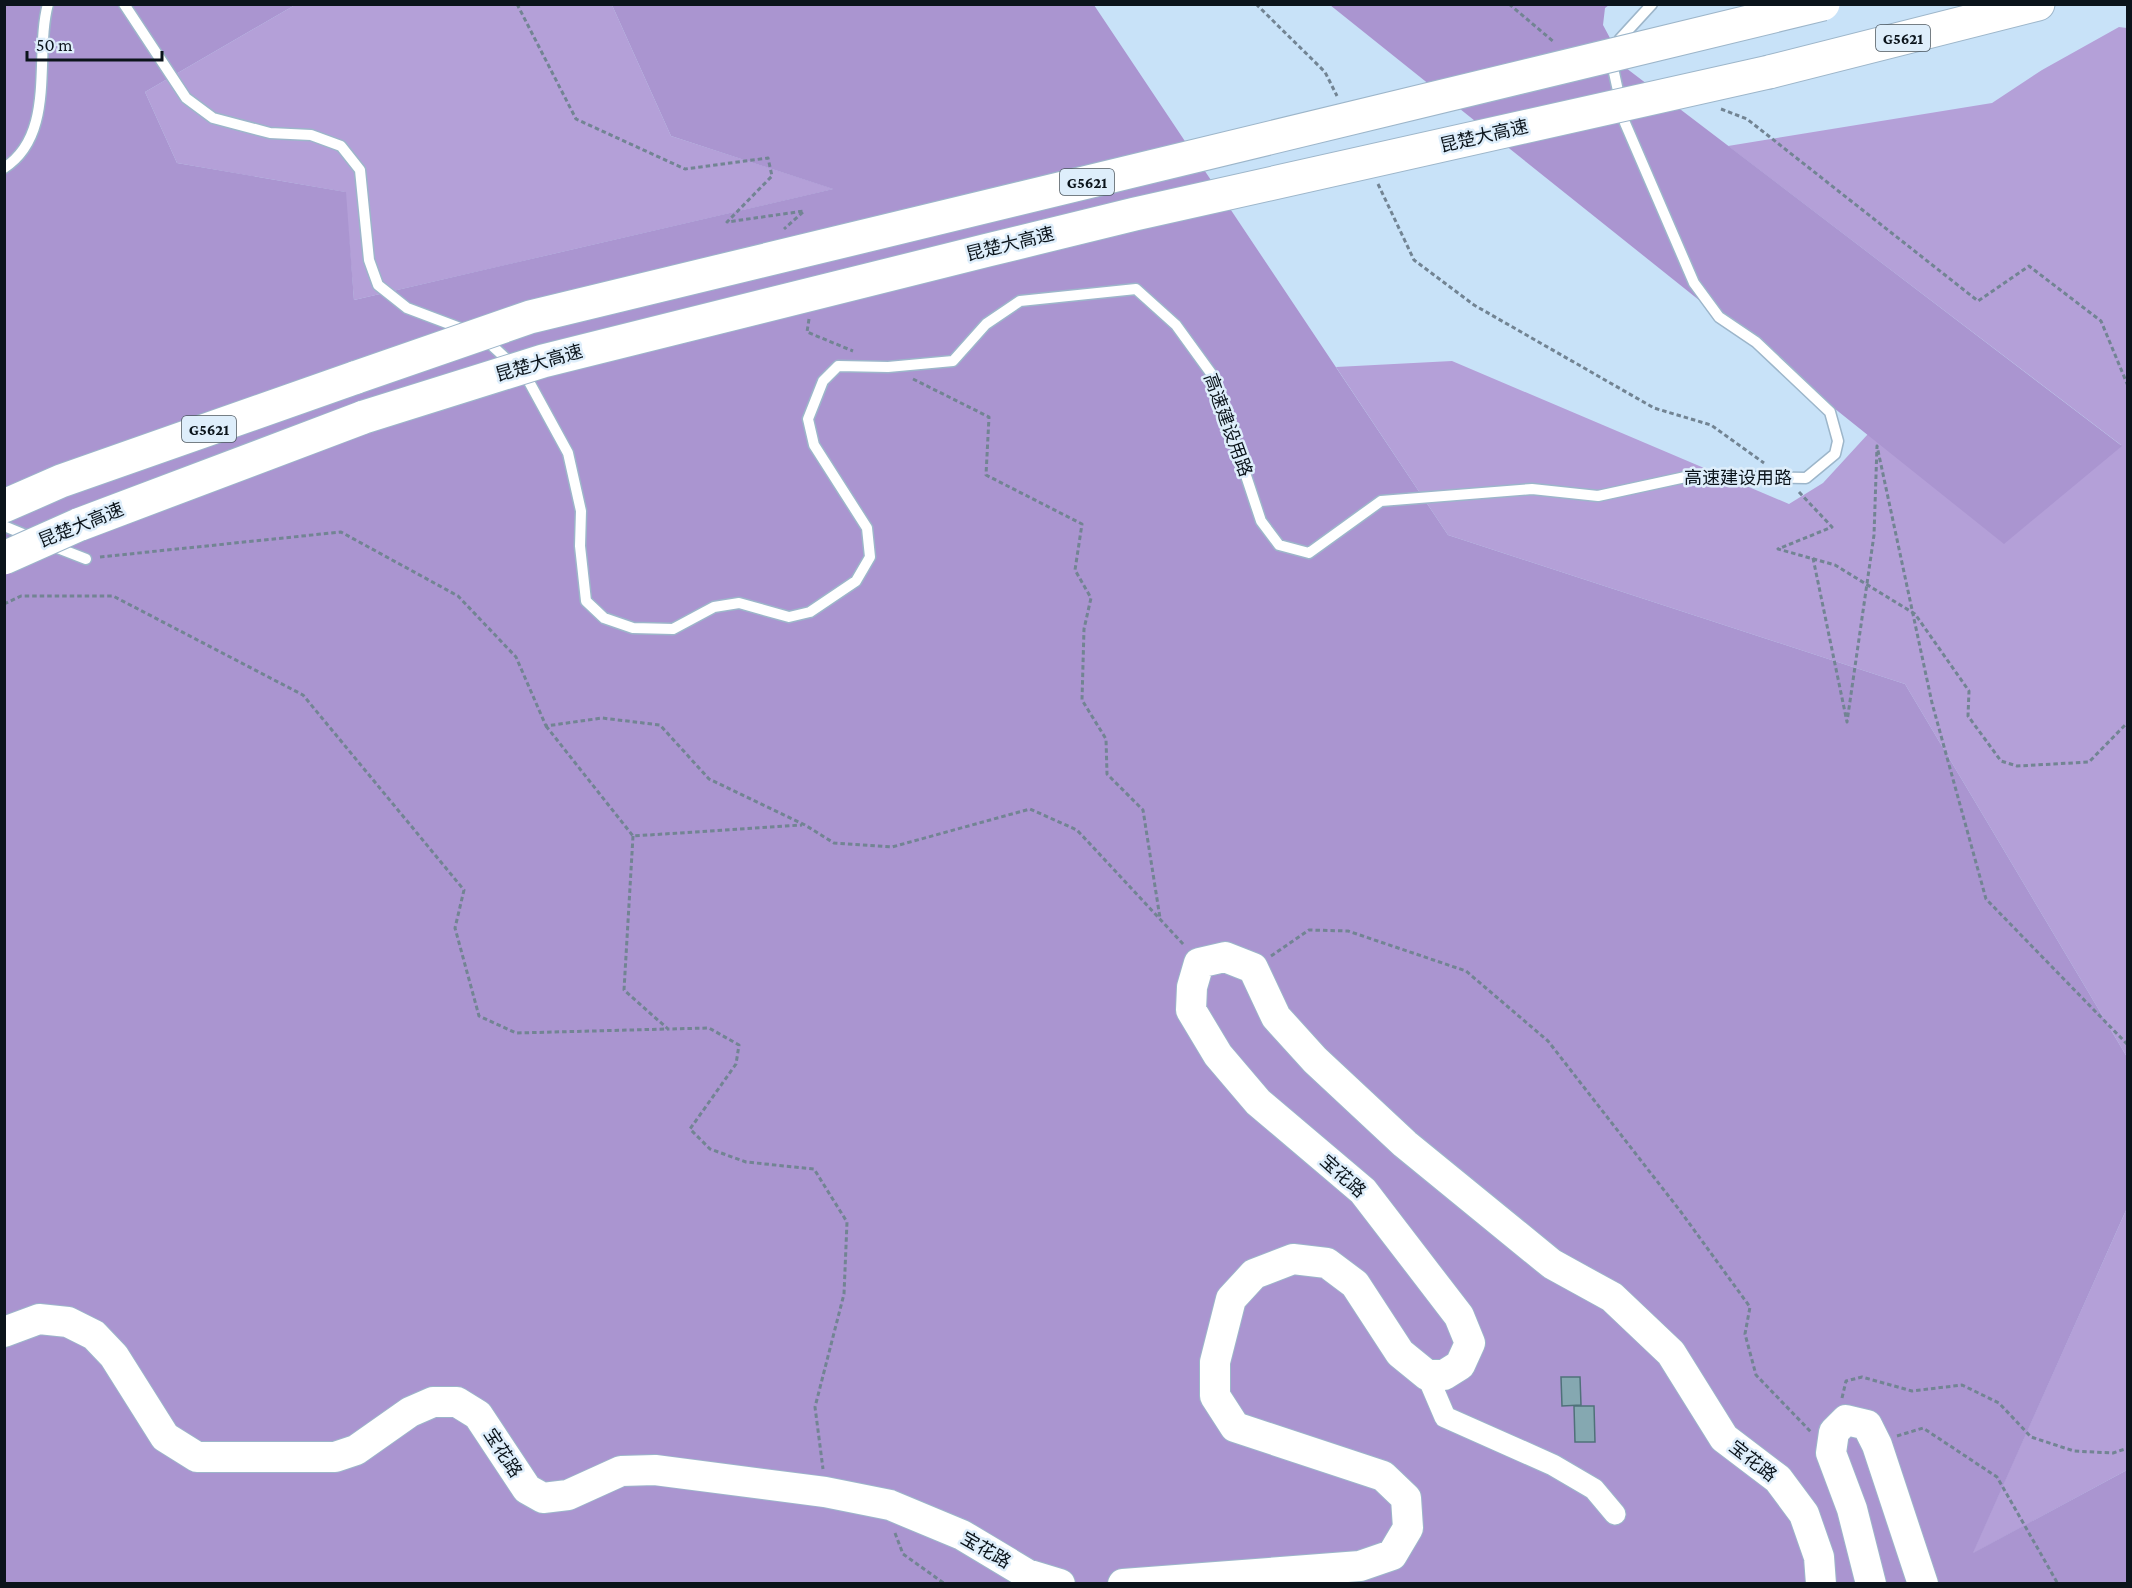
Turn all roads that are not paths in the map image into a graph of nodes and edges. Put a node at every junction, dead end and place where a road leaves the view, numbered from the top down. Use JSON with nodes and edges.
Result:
{"nodes":[{"id":1,"x":48,"y":4,"type":"edge"},
{"id":2,"x":124,"y":4,"type":"edge"},
{"id":3,"x":1652,"y":4,"type":"edge"},
{"id":4,"x":1823,"y":4,"type":"edge"},
{"id":5,"x":2038,"y":5,"type":"edge"},
{"id":6,"x":4,"y":168,"type":"edge"},
{"id":7,"x":4,"y":506,"type":"edge"},
{"id":8,"x":4,"y":526,"type":"edge"},
{"id":9,"x":4,"y":558,"type":"edge"},
{"id":10,"x":86,"y":559,"type":"road end"},
{"id":11,"x":4,"y":1332,"type":"edge"},
{"id":12,"x":1427,"y":1375,"type":"junction"},
{"id":13,"x":1615,"y":1514,"type":"dead end"},
{"id":14,"x":1060,"y":1584,"type":"edge"},
{"id":15,"x":1123,"y":1584,"type":"edge"},
{"id":16,"x":1821,"y":1584,"type":"edge"},
{"id":17,"x":1871,"y":1584,"type":"edge"},
{"id":18,"x":1923,"y":1584,"type":"edge"}],
"edges":[{"from":1,"to":6,"type":"lane"},
{"from":2,"to":3,"type":"lane","name":"高速建设用路"},
{"from":4,"to":7,"type":"highway","number":"G5621","bridge":true},
{"from":5,"to":9,"type":"highway","name":"昆楚大高速","number":"G5621","bridge":true},
{"from":8,"to":10,"type":"lane"},
{"from":11,"to":14,"type":"main road","name":"宝花路"},
{"from":12,"to":13,"type":"street"},
{"from":12,"to":15,"type":"main road"},
{"from":12,"to":16,"type":"main road","name":"宝花路"},
{"from":17,"to":18,"type":"main road"}]}
